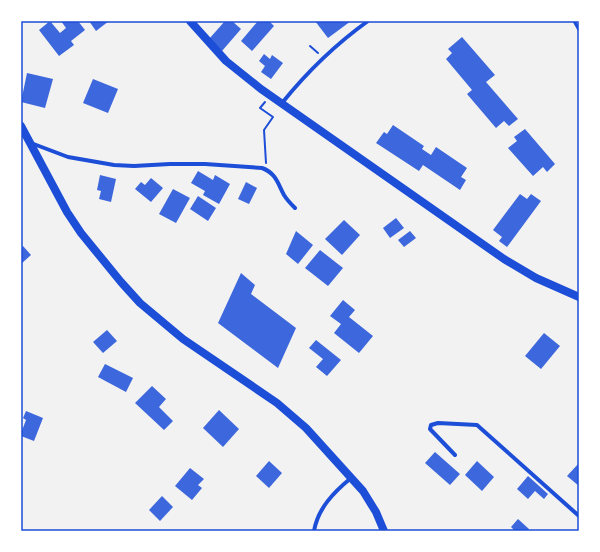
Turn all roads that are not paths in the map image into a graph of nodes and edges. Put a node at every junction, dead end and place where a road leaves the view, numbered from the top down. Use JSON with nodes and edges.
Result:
{"nodes":[{"id":1,"x":190,"y":21,"type":"edge"},
{"id":2,"x":368,"y":21,"type":"edge"},
{"id":3,"x":574,"y":21,"type":"edge"},
{"id":4,"x":579,"y":30,"type":"edge"},
{"id":5,"x":281,"y":103,"type":"junction"},
{"id":6,"x":21,"y":126,"type":"edge"},
{"id":7,"x":30,"y":143,"type":"junction"},
{"id":8,"x":295,"y":208,"type":"dead end"},
{"id":9,"x":579,"y":298,"type":"edge"},
{"id":10,"x":454,"y":454,"type":"dead end"},
{"id":11,"x":352,"y":478,"type":"junction"},
{"id":12,"x":579,"y":516,"type":"edge"},
{"id":13,"x":314,"y":531,"type":"edge"},
{"id":14,"x":384,"y":531,"type":"edge"}],
"edges":[{"from":1,"to":5,"type":"main road"},
{"from":2,"to":5,"type":"street"},
{"from":3,"to":4,"type":"lane"},
{"from":5,"to":9,"type":"main road"},
{"from":6,"to":7,"type":"main road"},
{"from":7,"to":8,"type":"street"},
{"from":7,"to":11,"type":"main road"},
{"from":10,"to":12,"type":"street"},
{"from":11,"to":13,"type":"street"},
{"from":11,"to":14,"type":"main road"}]}
